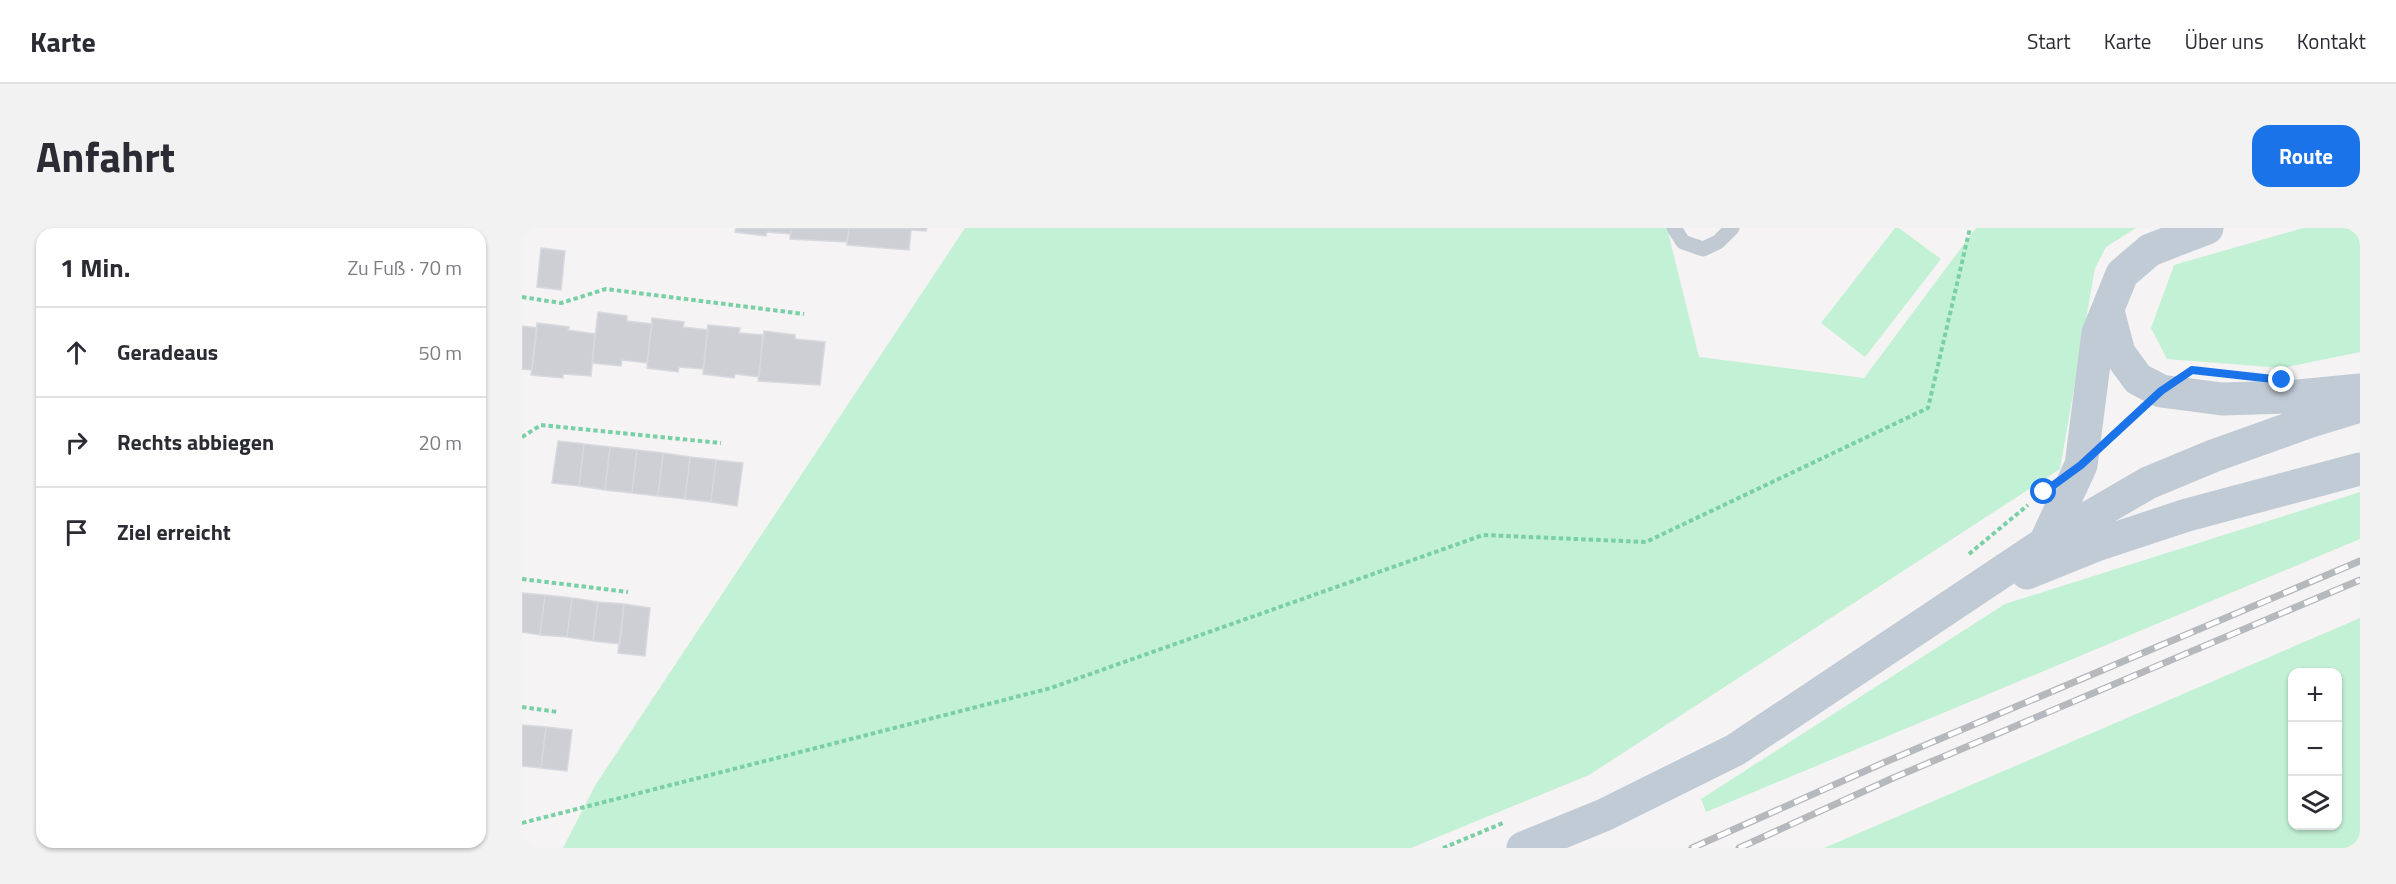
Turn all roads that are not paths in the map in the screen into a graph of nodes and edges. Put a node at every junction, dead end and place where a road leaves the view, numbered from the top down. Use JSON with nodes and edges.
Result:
{"nodes":[{"id":1,"x":1674,"y":228,"type":"edge"},
{"id":2,"x":1732,"y":228,"type":"edge"},
{"id":3,"x":2207,"y":228,"type":"edge"},
{"id":4,"x":2108,"y":309,"type":"junction"},
{"id":5,"x":2360,"y":390,"type":"edge"},
{"id":6,"x":2360,"y":406,"type":"edge"},
{"id":7,"x":2360,"y":469,"type":"edge"},
{"id":8,"x":2045,"y":543,"type":"junction"},
{"id":9,"x":1956,"y":602,"type":"junction"},
{"id":10,"x":1516,"y":835,"type":"edge"}],
"edges":[{"from":1,"to":2,"type":"lane"},
{"from":3,"to":4,"type":"main road"},
{"from":4,"to":5,"type":"main road"},
{"from":4,"to":8,"type":"main road"},
{"from":6,"to":8,"type":"main road"},
{"from":7,"to":9,"type":"main road"},
{"from":8,"to":9,"type":"main road"},
{"from":9,"to":10,"type":"main road"}]}
